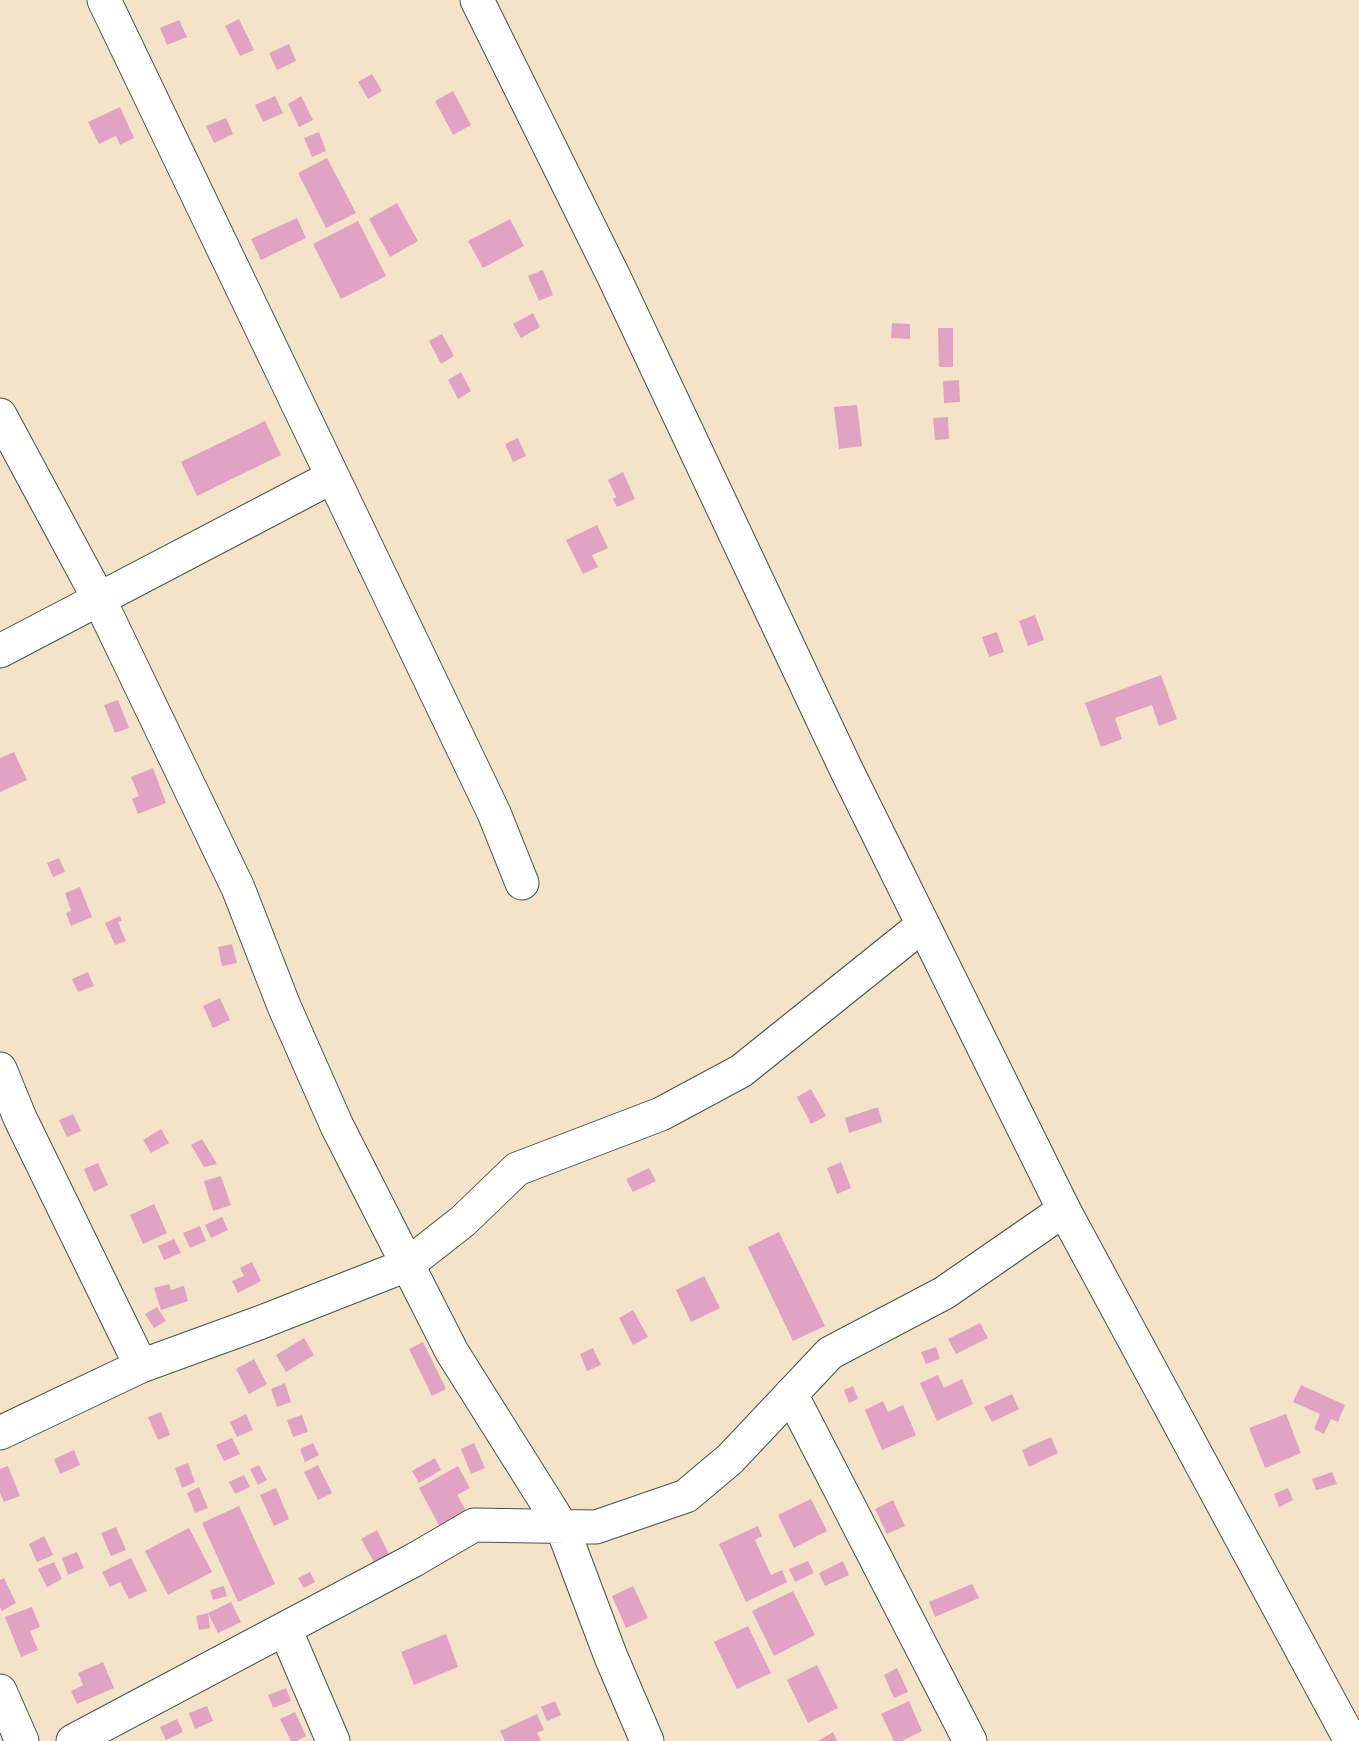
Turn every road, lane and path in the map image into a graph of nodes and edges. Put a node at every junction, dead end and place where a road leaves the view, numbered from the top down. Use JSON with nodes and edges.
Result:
{"nodes":[{"id":1,"x":104,"y":0,"type":"edge"},
{"id":2,"x":477,"y":0,"type":"edge"},
{"id":3,"x":0,"y":415,"type":"edge"},
{"id":4,"x":332,"y":477,"type":"junction"},
{"id":5,"x":99,"y":599,"type":"junction"},
{"id":6,"x":0,"y":651,"type":"edge"},
{"id":7,"x":522,"y":883,"type":"dead end"},
{"id":8,"x":923,"y":925,"type":"junction"},
{"id":9,"x":0,"y":1069,"type":"edge"},
{"id":10,"x":1064,"y":1210,"type":"junction"},
{"id":11,"x":407,"y":1265,"type":"junction"},
{"id":12,"x":141,"y":1366,"type":"junction"},
{"id":13,"x":791,"y":1394,"type":"junction"},
{"id":14,"x":0,"y":1433,"type":"edge"},
{"id":15,"x":562,"y":1527,"type":"junction"},
{"id":16,"x":285,"y":1629,"type":"junction"},
{"id":17,"x":0,"y":1691,"type":"edge"},
{"id":18,"x":22,"y":1741,"type":"edge"},
{"id":19,"x":73,"y":1741,"type":"edge"},
{"id":20,"x":333,"y":1741,"type":"edge"},
{"id":21,"x":646,"y":1741,"type":"edge"},
{"id":22,"x":970,"y":1741,"type":"edge"},
{"id":23,"x":1351,"y":1741,"type":"edge"}],
"edges":[{"from":1,"to":4,"type":"street"},
{"from":2,"to":8,"type":"street"},
{"from":3,"to":5,"type":"street"},
{"from":4,"to":5,"type":"street"},
{"from":4,"to":7,"type":"street"},
{"from":5,"to":6,"type":"street"},
{"from":5,"to":11,"type":"street"},
{"from":8,"to":10,"type":"street"},
{"from":8,"to":11,"type":"street"},
{"from":9,"to":12,"type":"street"},
{"from":10,"to":13,"type":"street"},
{"from":10,"to":23,"type":"street"},
{"from":11,"to":12,"type":"street"},
{"from":11,"to":15,"type":"street"},
{"from":12,"to":14,"type":"street"},
{"from":13,"to":15,"type":"street"},
{"from":13,"to":22,"type":"street"},
{"from":15,"to":16,"type":"street"},
{"from":15,"to":21,"type":"street"},
{"from":16,"to":19,"type":"street"},
{"from":16,"to":20,"type":"street"},
{"from":17,"to":18,"type":"street"}]}
